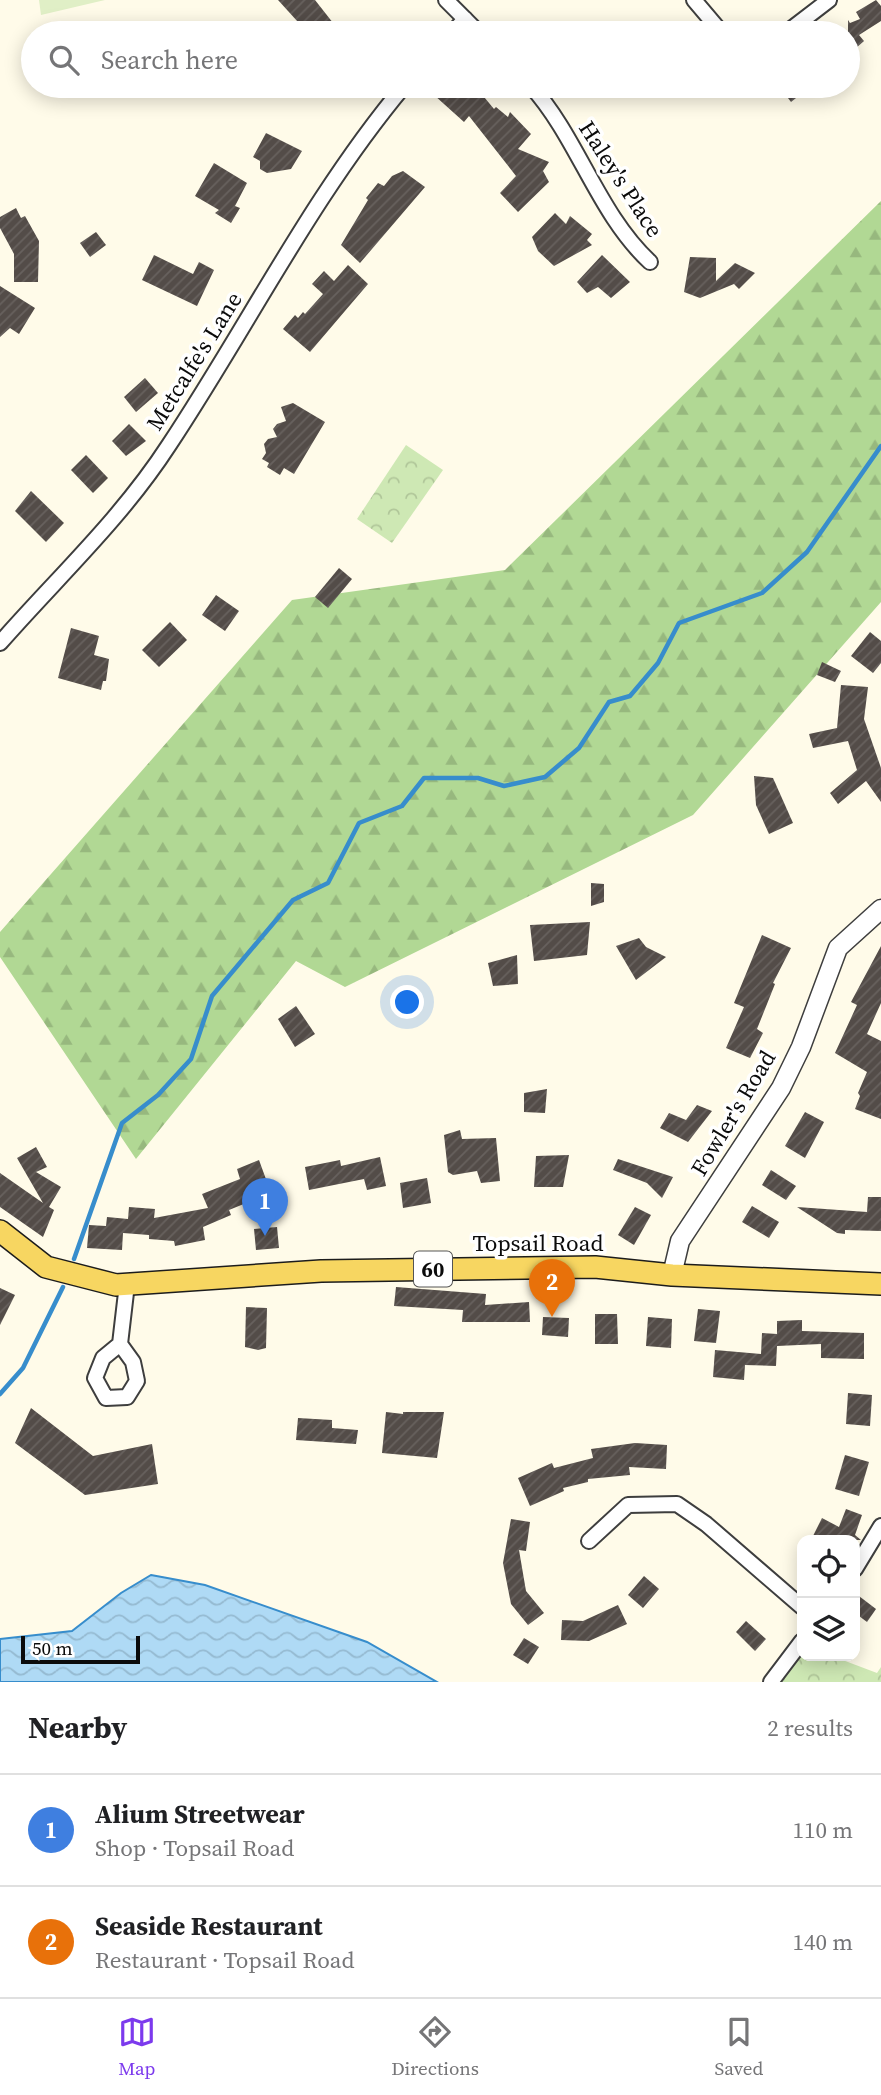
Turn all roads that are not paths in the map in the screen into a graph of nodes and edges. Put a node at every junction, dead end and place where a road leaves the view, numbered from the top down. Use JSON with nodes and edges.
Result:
{"nodes":[{"id":1,"x":446,"y":0,"type":"edge"},
{"id":2,"x":694,"y":0,"type":"edge"},
{"id":3,"x":829,"y":0,"type":"edge"},
{"id":4,"x":465,"y":19,"type":"edge"},
{"id":5,"x":712,"y":21,"type":"edge"},
{"id":6,"x":802,"y":21,"type":"edge"},
{"id":7,"x":395,"y":98,"type":"edge"},
{"id":8,"x":541,"y":98,"type":"edge"},
{"id":9,"x":650,"y":262,"type":"dead end"},
{"id":10,"x":0,"y":643,"type":"edge"},
{"id":11,"x":881,"y":909,"type":"edge"},
{"id":12,"x":0,"y":1231,"type":"edge"},
{"id":13,"x":672,"y":1275,"type":"junction"},
{"id":14,"x":127,"y":1284,"type":"junction"},
{"id":15,"x":881,"y":1284,"type":"edge"},
{"id":16,"x":120,"y":1344,"type":"dead end"},
{"id":17,"x":881,"y":1526,"type":"edge"},
{"id":18,"x":589,"y":1541,"type":"dead end"},
{"id":19,"x":860,"y":1561,"type":"edge"},
{"id":20,"x":797,"y":1604,"type":"edge"},
{"id":21,"x":797,"y":1648,"type":"edge"},
{"id":22,"x":771,"y":1682,"type":"edge"}],
"edges":[{"from":1,"to":4,"type":"street"},
{"from":2,"to":5,"type":"street"},
{"from":3,"to":6,"type":"street"},
{"from":7,"to":10,"type":"street","name":"Metcalfe's Lane"},
{"from":8,"to":9,"type":"street","name":"Haley's Place"},
{"from":11,"to":13,"type":"street","name":"Fowler's Road"},
{"from":12,"to":14,"type":"main road","name":"Topsail Road","number":"60"},
{"from":13,"to":14,"type":"main road","name":"Topsail Road","number":"60"},
{"from":13,"to":15,"type":"main road","name":"Topsail Road","number":"60"},
{"from":14,"to":16,"type":"street"},
{"from":17,"to":19,"type":"street"},
{"from":18,"to":20,"type":"street"},
{"from":21,"to":22,"type":"street"}]}
